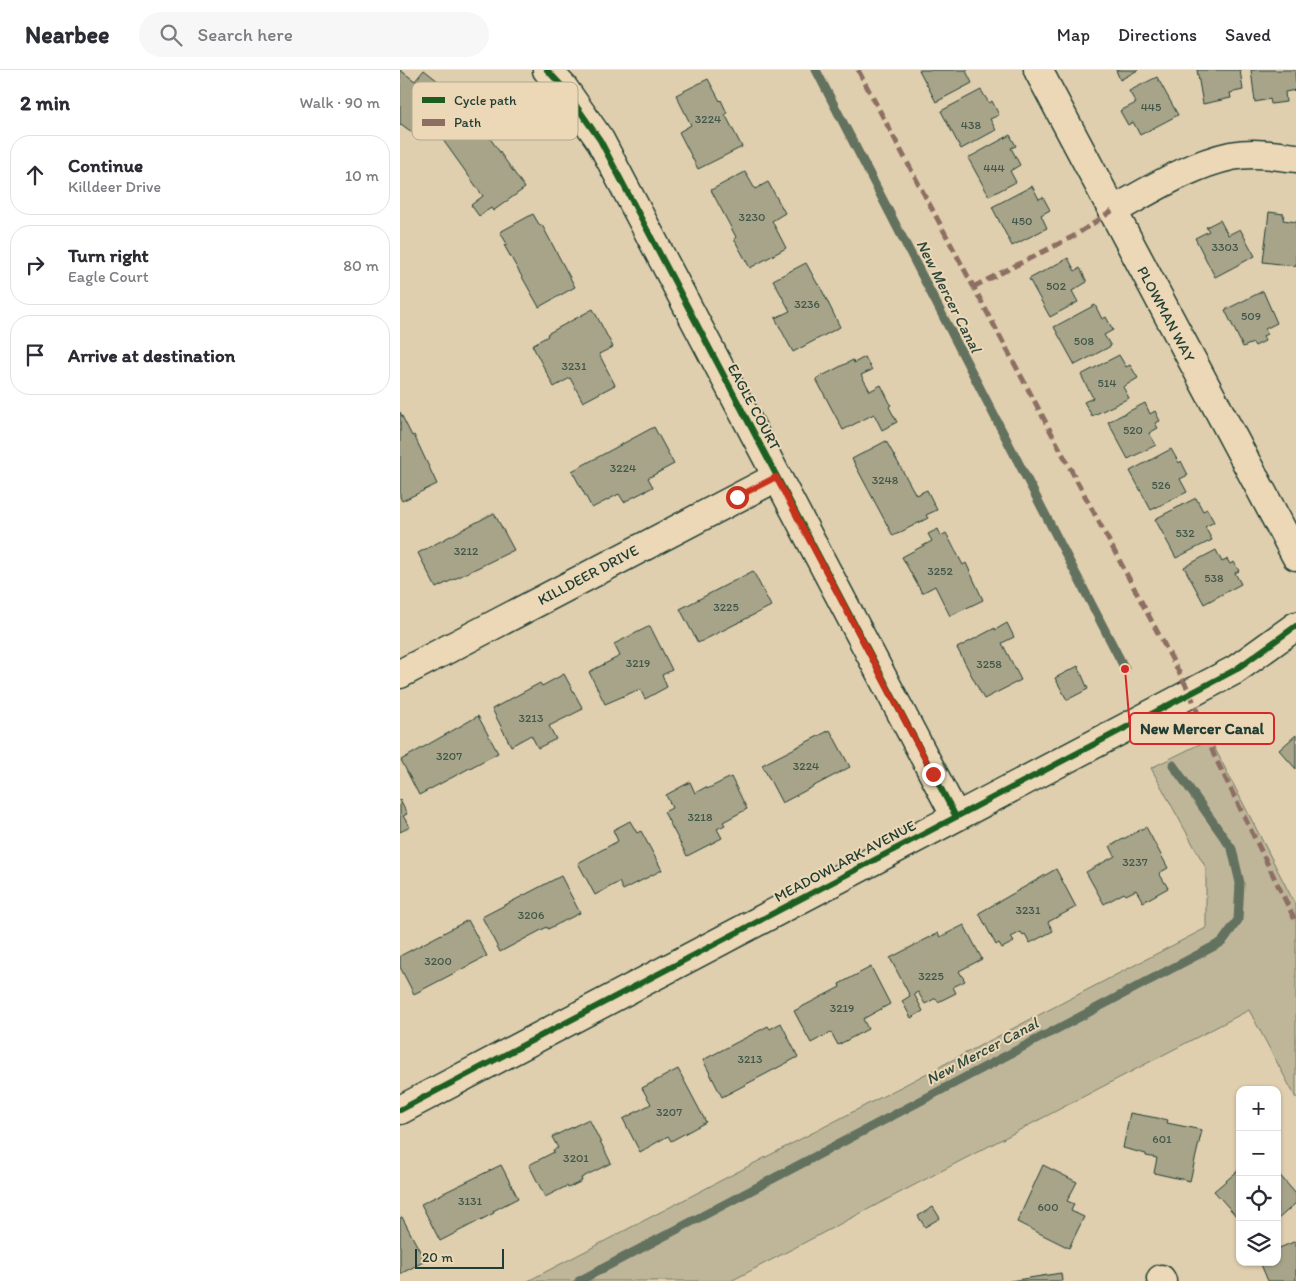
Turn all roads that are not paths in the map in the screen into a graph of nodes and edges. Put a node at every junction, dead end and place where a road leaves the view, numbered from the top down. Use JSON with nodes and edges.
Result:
{"nodes":[{"id":1,"x":547,"y":70,"type":"edge"},
{"id":2,"x":1038,"y":70,"type":"edge"},
{"id":3,"x":558,"y":82,"type":"edge"},
{"id":4,"x":578,"y":109,"type":"edge"},
{"id":5,"x":1296,"y":158,"type":"edge"},
{"id":6,"x":1112,"y":211,"type":"junction"},
{"id":7,"x":776,"y":477,"type":"junction"},
{"id":8,"x":1296,"y":556,"type":"edge"},
{"id":9,"x":1296,"y":626,"type":"edge"},
{"id":10,"x":400,"y":674,"type":"edge"},
{"id":11,"x":956,"y":817,"type":"junction"},
{"id":12,"x":400,"y":1110,"type":"edge"}],
"edges":[{"from":1,"to":3,"type":"street","name":"EAGLE COURT"},
{"from":2,"to":6,"type":"street","name":"PLOWMAN WAY"},
{"from":4,"to":7,"type":"street","name":"EAGLE COURT"},
{"from":5,"to":6,"type":"street"},
{"from":6,"to":8,"type":"street","name":"PLOWMAN WAY"},
{"from":7,"to":10,"type":"street","name":"KILLDEER DRIVE"},
{"from":7,"to":11,"type":"street","name":"EAGLE COURT"},
{"from":9,"to":11,"type":"street","name":"MEADOWLARK AVENUE"},
{"from":11,"to":12,"type":"street","name":"MEADOWLARK AVENUE"}]}
